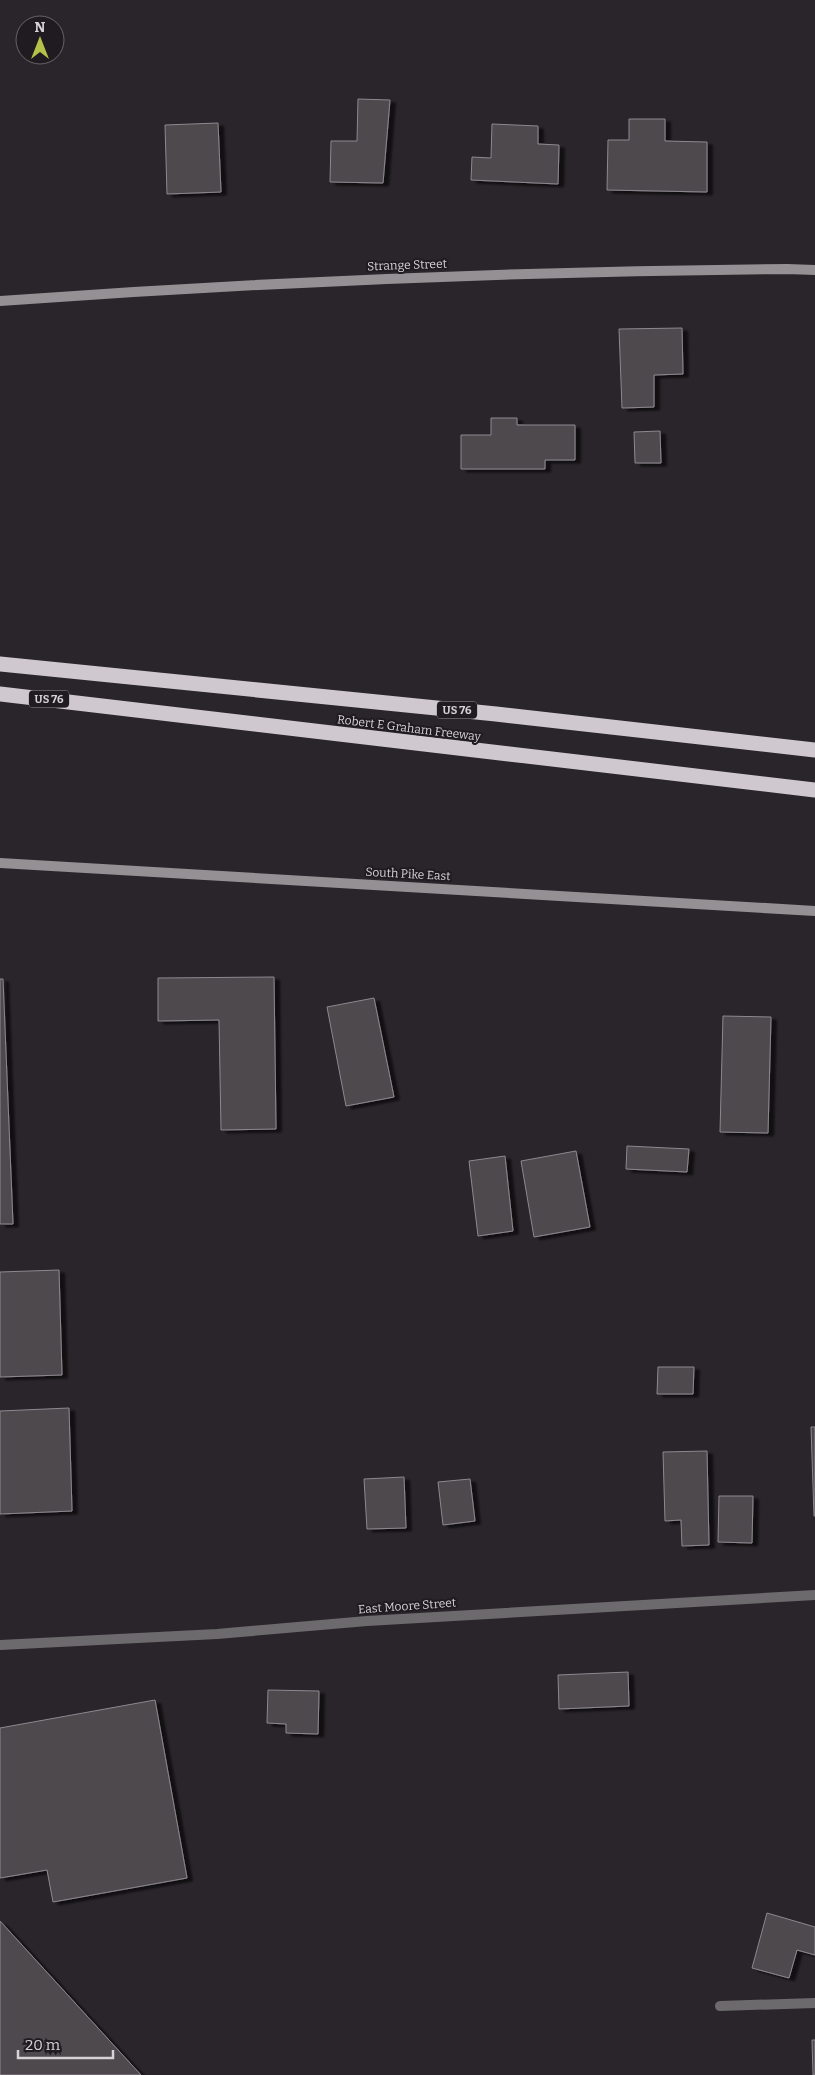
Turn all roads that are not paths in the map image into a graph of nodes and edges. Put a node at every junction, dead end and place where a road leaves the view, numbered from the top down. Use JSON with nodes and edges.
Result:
{"nodes":[{"id":1,"x":815,"y":270,"type":"edge"},
{"id":2,"x":0,"y":301,"type":"edge"},
{"id":3,"x":0,"y":664,"type":"edge"},
{"id":4,"x":0,"y":694,"type":"edge"},
{"id":5,"x":815,"y":750,"type":"edge"},
{"id":6,"x":815,"y":790,"type":"edge"},
{"id":7,"x":0,"y":863,"type":"edge"},
{"id":8,"x":815,"y":911,"type":"edge"},
{"id":9,"x":815,"y":1595,"type":"edge"},
{"id":10,"x":0,"y":1645,"type":"edge"},
{"id":11,"x":815,"y":2003,"type":"edge"},
{"id":12,"x":720,"y":2006,"type":"dead end"}],
"edges":[{"from":1,"to":2,"type":"street","name":"Strange Street"},
{"from":3,"to":5,"type":"highway","name":"Robert E Graham Freeway","number":"US 76"},
{"from":4,"to":6,"type":"highway","name":"Robert E Graham Freeway","number":"US 76"},
{"from":7,"to":8,"type":"street","name":"South Pike East"},
{"from":9,"to":10,"type":"street","name":"East Moore Street"},
{"from":11,"to":12,"type":"street"}]}
